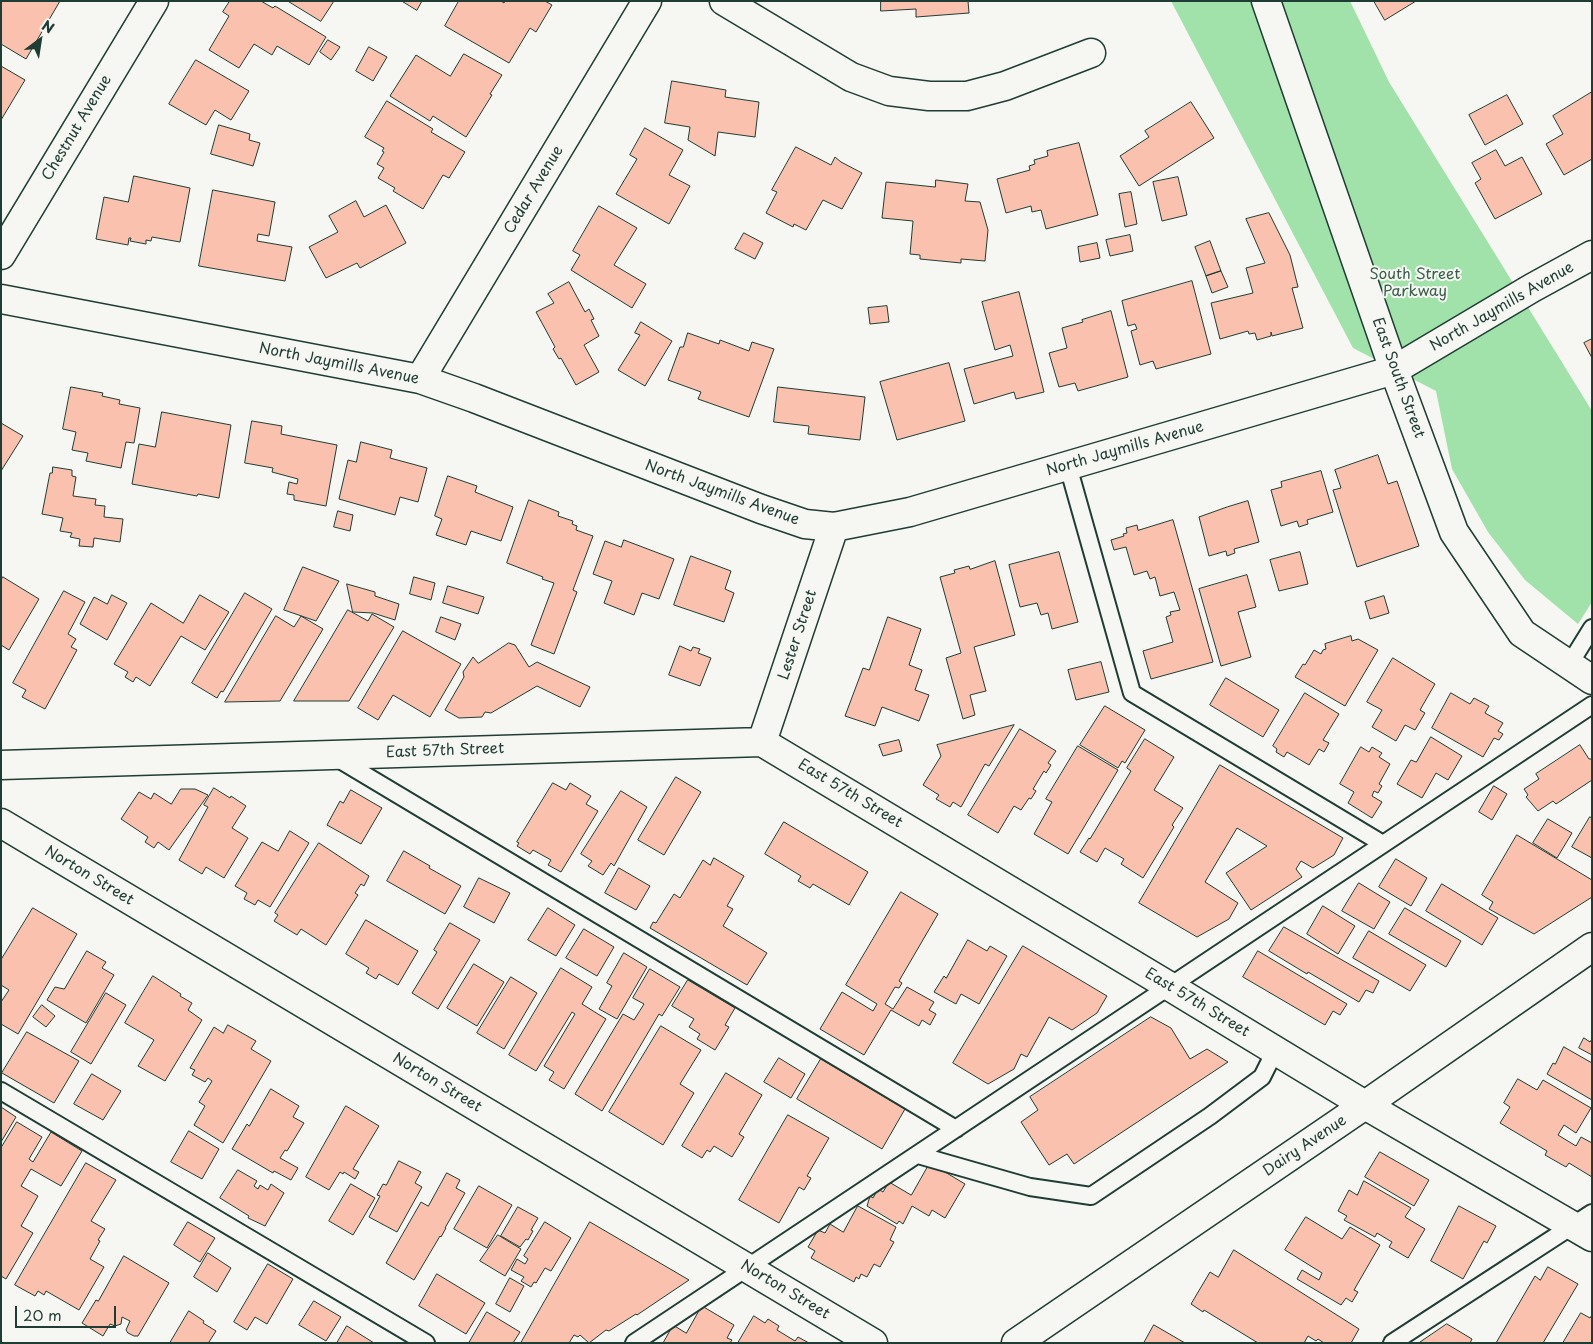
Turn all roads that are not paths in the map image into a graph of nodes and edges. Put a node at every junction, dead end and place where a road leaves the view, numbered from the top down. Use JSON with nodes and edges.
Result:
{"nodes":[{"id":1,"x":154,"y":1,"type":"edge"},
{"id":2,"x":647,"y":1,"type":"edge"},
{"id":3,"x":724,"y":1,"type":"edge"},
{"id":4,"x":1266,"y":1,"type":"edge"},
{"id":5,"x":1091,"y":53,"type":"dead end"},
{"id":6,"x":1,"y":255,"type":"edge"},
{"id":7,"x":1592,"y":255,"type":"edge"},
{"id":8,"x":1,"y":299,"type":"edge"},
{"id":9,"x":1394,"y":370,"type":"junction"},
{"id":10,"x":420,"y":379,"type":"junction"},
{"id":11,"x":1068,"y":466,"type":"junction"},
{"id":12,"x":834,"y":528,"type":"junction"},
{"id":13,"x":1592,"y":628,"type":"edge"},
{"id":14,"x":1569,"y":665,"type":"junction"},
{"id":15,"x":1592,"y":680,"type":"edge"},
{"id":16,"x":1592,"y":705,"type":"edge"},
{"id":17,"x":762,"y":742,"type":"junction"},
{"id":18,"x":331,"y":755,"type":"junction"},
{"id":19,"x":1,"y":765,"type":"edge"},
{"id":20,"x":1,"y":823,"type":"edge"},
{"id":21,"x":1383,"y":844,"type":"junction"},
{"id":22,"x":1592,"y":947,"type":"edge"},
{"id":23,"x":1169,"y":986,"type":"junction"},
{"id":24,"x":1275,"y":1051,"type":"junction"},
{"id":25,"x":1,"y":1090,"type":"edge"},
{"id":26,"x":1364,"y":1105,"type":"junction"},
{"id":27,"x":956,"y":1129,"type":"junction"},
{"id":28,"x":918,"y":1155,"type":"junction"},
{"id":29,"x":1585,"y":1225,"type":"edge"},
{"id":30,"x":748,"y":1268,"type":"junction"},
{"id":31,"x":426,"y":1343,"type":"edge"},
{"id":32,"x":634,"y":1343,"type":"edge"},
{"id":33,"x":873,"y":1343,"type":"edge"},
{"id":34,"x":1016,"y":1343,"type":"edge"},
{"id":35,"x":1392,"y":1343,"type":"edge"}],
"edges":[{"from":1,"to":6,"type":"street","name":"Chestnut Avenue"},
{"from":2,"to":10,"type":"street","name":"Cedar Avenue"},
{"from":3,"to":5,"type":"street"},
{"from":4,"to":9,"type":"street","name":"East South Street"},
{"from":7,"to":9,"type":"street","name":"North Jaymills Avenue"},
{"from":8,"to":10,"type":"street","name":"North Jaymills Avenue"},
{"from":9,"to":11,"type":"street","name":"North Jaymills Avenue"},
{"from":9,"to":14,"type":"street","name":"East South Street"},
{"from":10,"to":12,"type":"street","name":"North Jaymills Avenue"},
{"from":11,"to":12,"type":"street","name":"North Jaymills Avenue"},
{"from":11,"to":21,"type":"lane"},
{"from":12,"to":17,"type":"street","name":"Lester Street"},
{"from":13,"to":14,"type":"lane"},
{"from":14,"to":15,"type":"street","name":"East South Street"},
{"from":16,"to":21,"type":"lane"},
{"from":17,"to":18,"type":"street","name":"East 57th Street"},
{"from":17,"to":23,"type":"street","name":"East 57th Street"},
{"from":18,"to":19,"type":"street","name":"East 57th Street"},
{"from":18,"to":27,"type":"lane"},
{"from":20,"to":30,"type":"street","name":"Norton Street"},
{"from":21,"to":23,"type":"lane"},
{"from":22,"to":26,"type":"street","name":"Dairy Avenue"},
{"from":23,"to":24,"type":"street","name":"East 57th Street"},
{"from":23,"to":27,"type":"lane"},
{"from":24,"to":26,"type":"street","name":"East 57th Street"},
{"from":24,"to":28,"type":"lane"},
{"from":25,"to":31,"type":"lane"},
{"from":26,"to":29,"type":"street","name":"East 57th Street"},
{"from":26,"to":34,"type":"street","name":"Dairy Avenue"},
{"from":27,"to":28,"type":"lane"},
{"from":28,"to":30,"type":"lane"},
{"from":29,"to":35,"type":"lane"},
{"from":30,"to":32,"type":"lane"},
{"from":30,"to":33,"type":"street","name":"Norton Street"}]}
